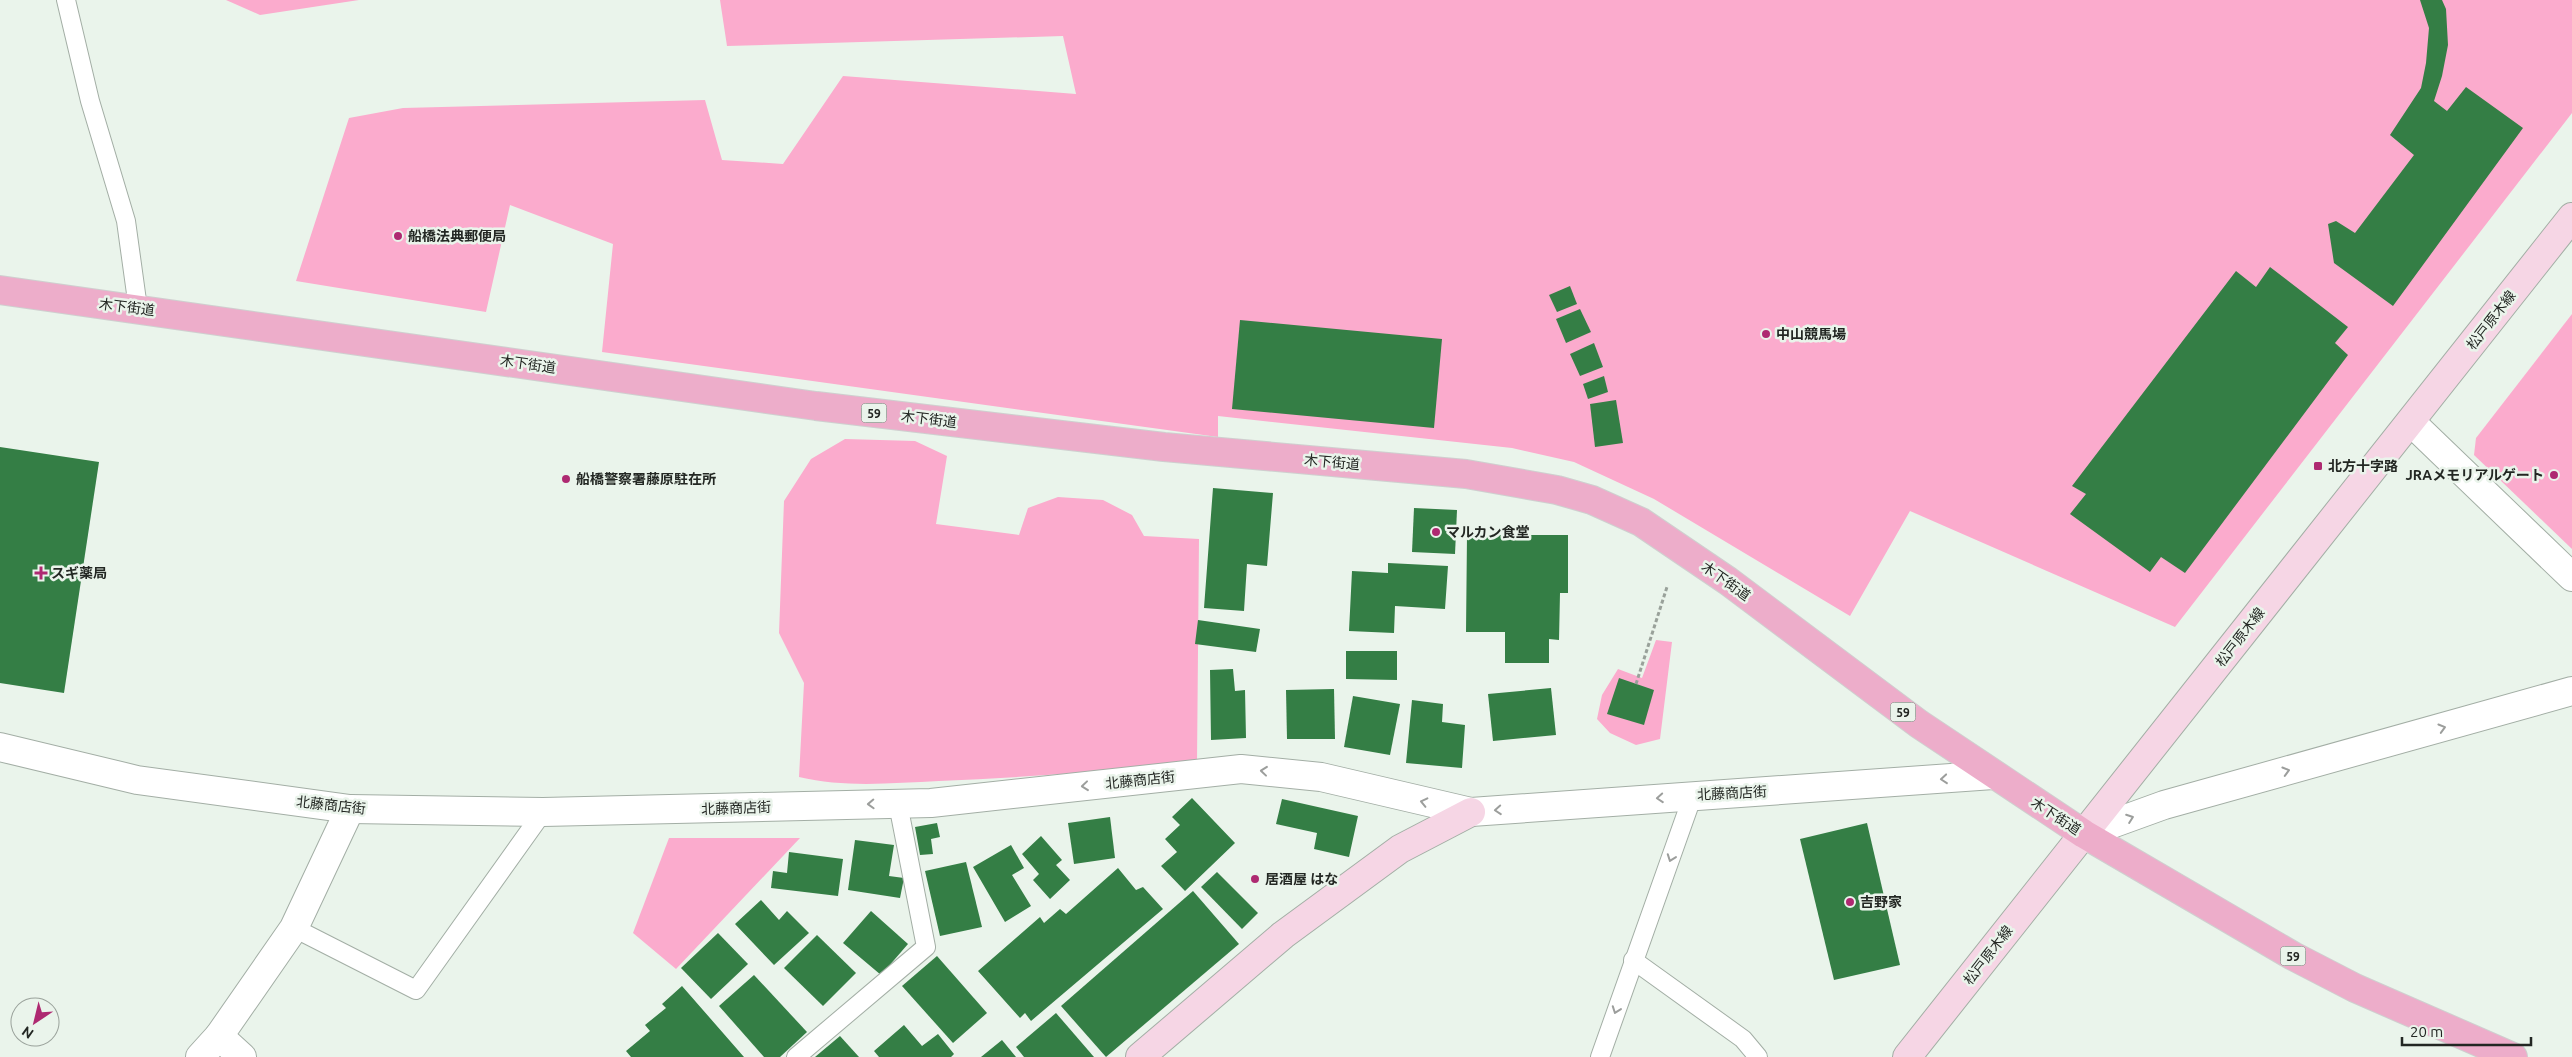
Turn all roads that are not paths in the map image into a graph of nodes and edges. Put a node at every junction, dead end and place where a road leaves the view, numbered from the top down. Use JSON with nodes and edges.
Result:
{"nodes":[{"id":1,"x":66,"y":0,"type":"edge"},
{"id":2,"x":2572,"y":217,"type":"edge"},
{"id":3,"x":0,"y":290,"type":"edge"},
{"id":4,"x":138,"y":308,"type":"junction"},
{"id":5,"x":2411,"y":422,"type":"junction"},
{"id":6,"x":2572,"y":577,"type":"edge"},
{"id":7,"x":2572,"y":691,"type":"edge"},
{"id":8,"x":0,"y":747,"type":"edge"},
{"id":9,"x":1993,"y":775,"type":"junction"},
{"id":10,"x":1694,"y":795,"type":"junction"},
{"id":11,"x":898,"y":804,"type":"junction"},
{"id":12,"x":350,"y":809,"type":"junction"},
{"id":13,"x":543,"y":812,"type":"junction"},
{"id":14,"x":1471,"y":812,"type":"junction"},
{"id":15,"x":2084,"y":834,"type":"junction"},
{"id":16,"x":294,"y":928,"type":"junction"},
{"id":17,"x":1634,"y":960,"type":"junction"},
{"id":18,"x":219,"y":1036,"type":"junction"},
{"id":19,"x":200,"y":1057,"type":"edge"},
{"id":20,"x":242,"y":1057,"type":"edge"},
{"id":21,"x":796,"y":1057,"type":"edge"},
{"id":22,"x":1140,"y":1057,"type":"edge"},
{"id":23,"x":1600,"y":1057,"type":"edge"},
{"id":24,"x":1758,"y":1057,"type":"edge"},
{"id":25,"x":1908,"y":1057,"type":"edge"},
{"id":26,"x":2513,"y":1057,"type":"edge"}],
"edges":[{"from":1,"to":4,"type":"lane"},
{"from":2,"to":5,"type":"main road","name":"松戸原木線"},
{"from":3,"to":4,"type":"main road","name":"木下街道","number":"59"},
{"from":4,"to":9,"type":"main road","name":"木下街道","number":"59"},
{"from":5,"to":6,"type":"street"},
{"from":5,"to":15,"type":"main road","name":"松戸原木線"},
{"from":15,"to":7,"type":"street","one_way":true},
{"from":8,"to":12,"type":"street","name":"北藤商店街"},
{"from":9,"to":10,"type":"street","name":"北藤商店街","one_way":true},
{"from":9,"to":15,"type":"main road","name":"木下街道","number":"59"},
{"from":10,"to":14,"type":"street","name":"北藤商店街","one_way":true},
{"from":10,"to":17,"type":"lane","one_way":true},
{"from":11,"to":13,"type":"street","name":"北藤商店街","one_way":true},
{"from":14,"to":11,"type":"street","name":"北藤商店街","one_way":true},
{"from":11,"to":21,"type":"lane"},
{"from":12,"to":13,"type":"street","name":"北藤商店街"},
{"from":12,"to":16,"type":"street"},
{"from":13,"to":16,"type":"lane"},
{"from":14,"to":22,"type":"main road","name":"北藤商店街"},
{"from":15,"to":25,"type":"main road","name":"松戸原木線"},
{"from":15,"to":26,"type":"main road","name":"木下街道","number":"59"},
{"from":16,"to":18,"type":"street"},
{"from":17,"to":23,"type":"lane","one_way":true},
{"from":17,"to":24,"type":"lane"},
{"from":18,"to":19,"type":"street"},
{"from":18,"to":20,"type":"street"}]}
